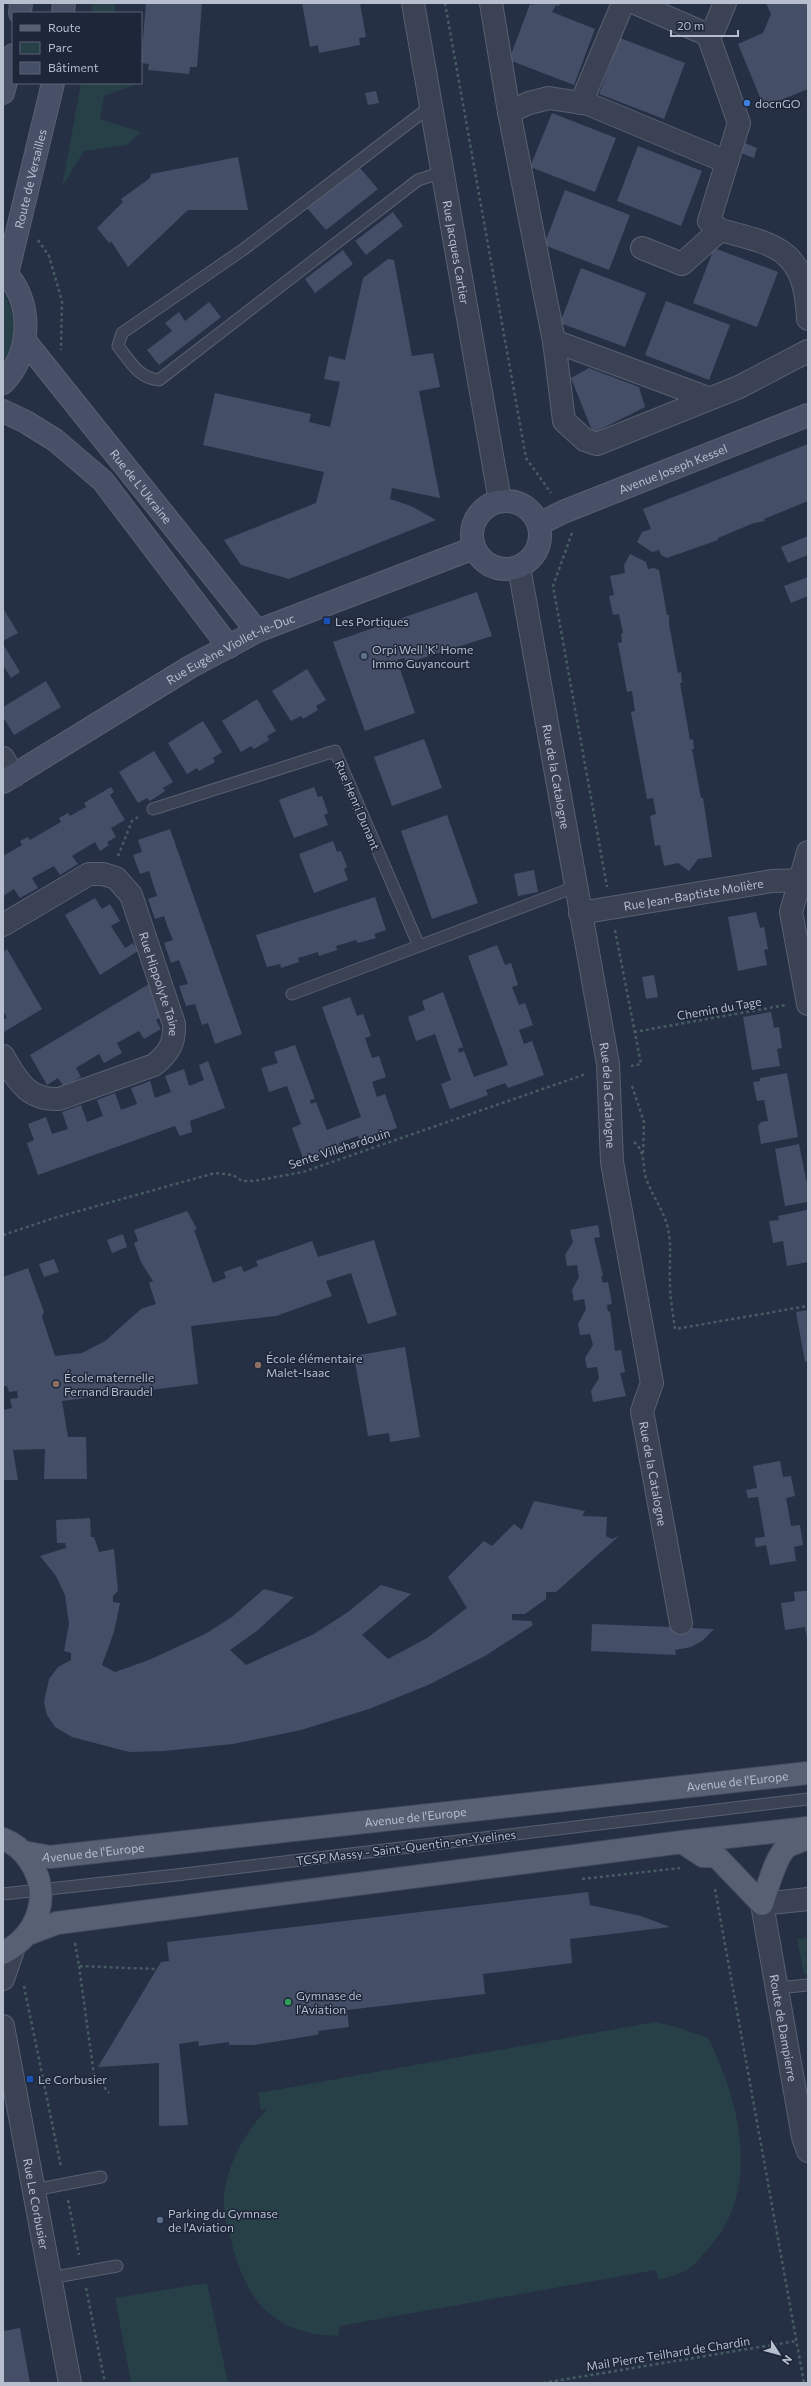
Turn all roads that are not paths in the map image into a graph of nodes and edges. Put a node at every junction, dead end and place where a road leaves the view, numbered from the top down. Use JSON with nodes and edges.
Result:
{"nodes":[{"id":1,"x":413,"y":3,"type":"edge"},
{"id":2,"x":491,"y":3,"type":"edge"},
{"id":3,"x":622,"y":3,"type":"edge"},
{"id":4,"x":635,"y":3,"type":"edge"},
{"id":5,"x":725,"y":3,"type":"edge"},
{"id":6,"x":708,"y":35,"type":"junction"},
{"id":7,"x":12,"y":59,"type":"edge"},
{"id":8,"x":53,"y":84,"type":"edge"},
{"id":9,"x":3,"y":93,"type":"edge"},
{"id":10,"x":581,"y":103,"type":"junction"},
{"id":11,"x":431,"y":106,"type":"junction"},
{"id":12,"x":509,"y":112,"type":"junction"},
{"id":13,"x":727,"y":162,"type":"junction"},
{"id":14,"x":443,"y":172,"type":"junction"},
{"id":15,"x":720,"y":230,"type":"junction"},
{"id":16,"x":642,"y":248,"type":"dead end"},
{"id":17,"x":5,"y":272,"type":"edge"},
{"id":18,"x":808,"y":318,"type":"edge"},
{"id":19,"x":25,"y":341,"type":"junction"},
{"id":20,"x":554,"y":341,"type":"junction"},
{"id":21,"x":808,"y":352,"type":"edge"},
{"id":22,"x":3,"y":383,"type":"edge"},
{"id":23,"x":708,"y":398,"type":"junction"},
{"id":24,"x":3,"y":411,"type":"edge"},
{"id":25,"x":808,"y":415,"type":"edge"},
{"id":26,"x":500,"y":501,"type":"junction"},
{"id":27,"x":539,"y":524,"type":"junction"},
{"id":28,"x":474,"y":548,"type":"junction"},
{"id":29,"x":519,"y":567,"type":"junction"},
{"id":30,"x":257,"y":631,"type":"junction"},
{"id":31,"x":229,"y":647,"type":"junction"},
{"id":32,"x":7,"y":772,"type":"edge"},
{"id":33,"x":153,"y":810,"type":"road end"},
{"id":34,"x":808,"y":852,"type":"edge"},
{"id":35,"x":804,"y":881,"type":"edge"},
{"id":36,"x":575,"y":887,"type":"junction"},
{"id":37,"x":580,"y":913,"type":"junction"},
{"id":38,"x":3,"y":924,"type":"edge"},
{"id":39,"x":419,"y":946,"type":"junction"},
{"id":40,"x":292,"y":994,"type":"dead end"},
{"id":41,"x":808,"y":1003,"type":"edge"},
{"id":42,"x":3,"y":1056,"type":"edge"},
{"id":43,"x":681,"y":1623,"type":"dead end"},
{"id":44,"x":808,"y":1773,"type":"edge"},
{"id":45,"x":808,"y":1798,"type":"edge"},
{"id":46,"x":808,"y":1828,"type":"edge"},
{"id":47,"x":808,"y":1837,"type":"edge"},
{"id":48,"x":3,"y":1839,"type":"edge"},
{"id":49,"x":682,"y":1842,"type":"junction"},
{"id":50,"x":23,"y":1852,"type":"junction"},
{"id":51,"x":41,"y":1889,"type":"junction"},
{"id":52,"x":3,"y":1894,"type":"edge"},
{"id":53,"x":808,"y":1899,"type":"edge"},
{"id":54,"x":762,"y":1904,"type":"junction"},
{"id":55,"x":15,"y":1945,"type":"edge"},
{"id":56,"x":3,"y":1980,"type":"edge"},
{"id":57,"x":808,"y":1985,"type":"edge"},
{"id":58,"x":776,"y":1988,"type":"junction"},
{"id":59,"x":3,"y":2026,"type":"edge"},
{"id":60,"x":808,"y":2151,"type":"edge"},
{"id":61,"x":101,"y":2177,"type":"dead end"},
{"id":62,"x":34,"y":2190,"type":"junction"},
{"id":63,"x":117,"y":2266,"type":"dead end"},
{"id":64,"x":50,"y":2278,"type":"junction"},
{"id":65,"x":70,"y":2383,"type":"edge"}],
"edges":[{"from":1,"to":11,"type":"street","name":"Rue Jacques Cartier"},
{"from":2,"to":12,"type":"street"},
{"from":3,"to":10,"type":"street"},
{"from":4,"to":6,"type":"street"},
{"from":5,"to":6,"type":"street"},
{"from":6,"to":13,"type":"street"},
{"from":7,"to":9,"type":"street"},
{"from":8,"to":17,"type":"street","name":"Route de Versailles"},
{"from":10,"to":12,"type":"street"},
{"from":10,"to":13,"type":"street"},
{"from":11,"to":14,"type":"street","name":"Rue Jacques Cartier"},
{"from":11,"to":14,"type":"lane"},
{"from":12,"to":20,"type":"street"},
{"from":13,"to":15,"type":"street"},
{"from":14,"to":26,"type":"street","name":"Rue Jacques Cartier"},
{"from":15,"to":16,"type":"street"},
{"from":15,"to":18,"type":"street"},
{"from":17,"to":19,"type":"street"},
{"from":19,"to":22,"type":"street"},
{"from":19,"to":30,"type":"street","name":"Rue de L'Ukraine"},
{"from":20,"to":23,"type":"street"},
{"from":20,"to":23,"type":"street"},
{"from":21,"to":23,"type":"street"},
{"from":24,"to":31,"type":"street"},
{"from":25,"to":27,"type":"street","name":"Avenue Joseph Kessel"},
{"from":26,"to":27,"type":"street"},
{"from":26,"to":28,"type":"street"},
{"from":27,"to":29,"type":"street"},
{"from":28,"to":29,"type":"street"},
{"from":28,"to":30,"type":"street","name":"Rue Eugène Viollet-le-Duc"},
{"from":29,"to":36,"type":"street","name":"Rue de la Catalogne"},
{"from":30,"to":31,"type":"street","name":"Rue Eugène Viollet-le-Duc"},
{"from":31,"to":32,"type":"street","name":"Rue Eugène Viollet-le-Duc"},
{"from":33,"to":39,"type":"lane","name":"Rue Henri Dunant"},
{"from":34,"to":35,"type":"street"},
{"from":35,"to":37,"type":"street","name":"Rue Jean-Baptiste Molière"},
{"from":35,"to":41,"type":"street"},
{"from":36,"to":37,"type":"street","name":"Rue de la Catalogne"},
{"from":36,"to":39,"type":"lane"},
{"from":37,"to":43,"type":"street","name":"Rue de la Catalogne"},
{"from":38,"to":42,"type":"street","name":"Rue Hippolyte Taine"},
{"from":39,"to":40,"type":"lane"},
{"from":44,"to":50,"type":"main road","name":"Avenue de l'Europe"},
{"from":45,"to":51,"type":"lane","name":"TCSP Massy - Saint-Quentin-en-Yvelines"},
{"from":46,"to":49,"type":"main road"},
{"from":47,"to":54,"type":"main road"},
{"from":48,"to":50,"type":"main road","name":"Avenue de l'Europe"},
{"from":49,"to":54,"type":"main road"},
{"from":49,"to":55,"type":"main road"},
{"from":50,"to":51,"type":"main road","name":"Avenue de l'Europe"},
{"from":51,"to":52,"type":"lane","name":"TCSP Massy - Saint-Quentin-en-Yvelines"},
{"from":51,"to":55,"type":"main road","name":"Avenue de l'Europe"},
{"from":53,"to":54,"type":"street"},
{"from":54,"to":58,"type":"street","name":"Route de Dampierre"},
{"from":55,"to":56,"type":"street"},
{"from":57,"to":58,"type":"lane"},
{"from":58,"to":60,"type":"street","name":"Route de Dampierre"},
{"from":59,"to":62,"type":"street","name":"Rue Le Corbusier"},
{"from":61,"to":62,"type":"lane"},
{"from":62,"to":64,"type":"street","name":"Rue Le Corbusier"},
{"from":63,"to":64,"type":"lane"},
{"from":64,"to":65,"type":"street","name":"Rue Le Corbusier"}]}
